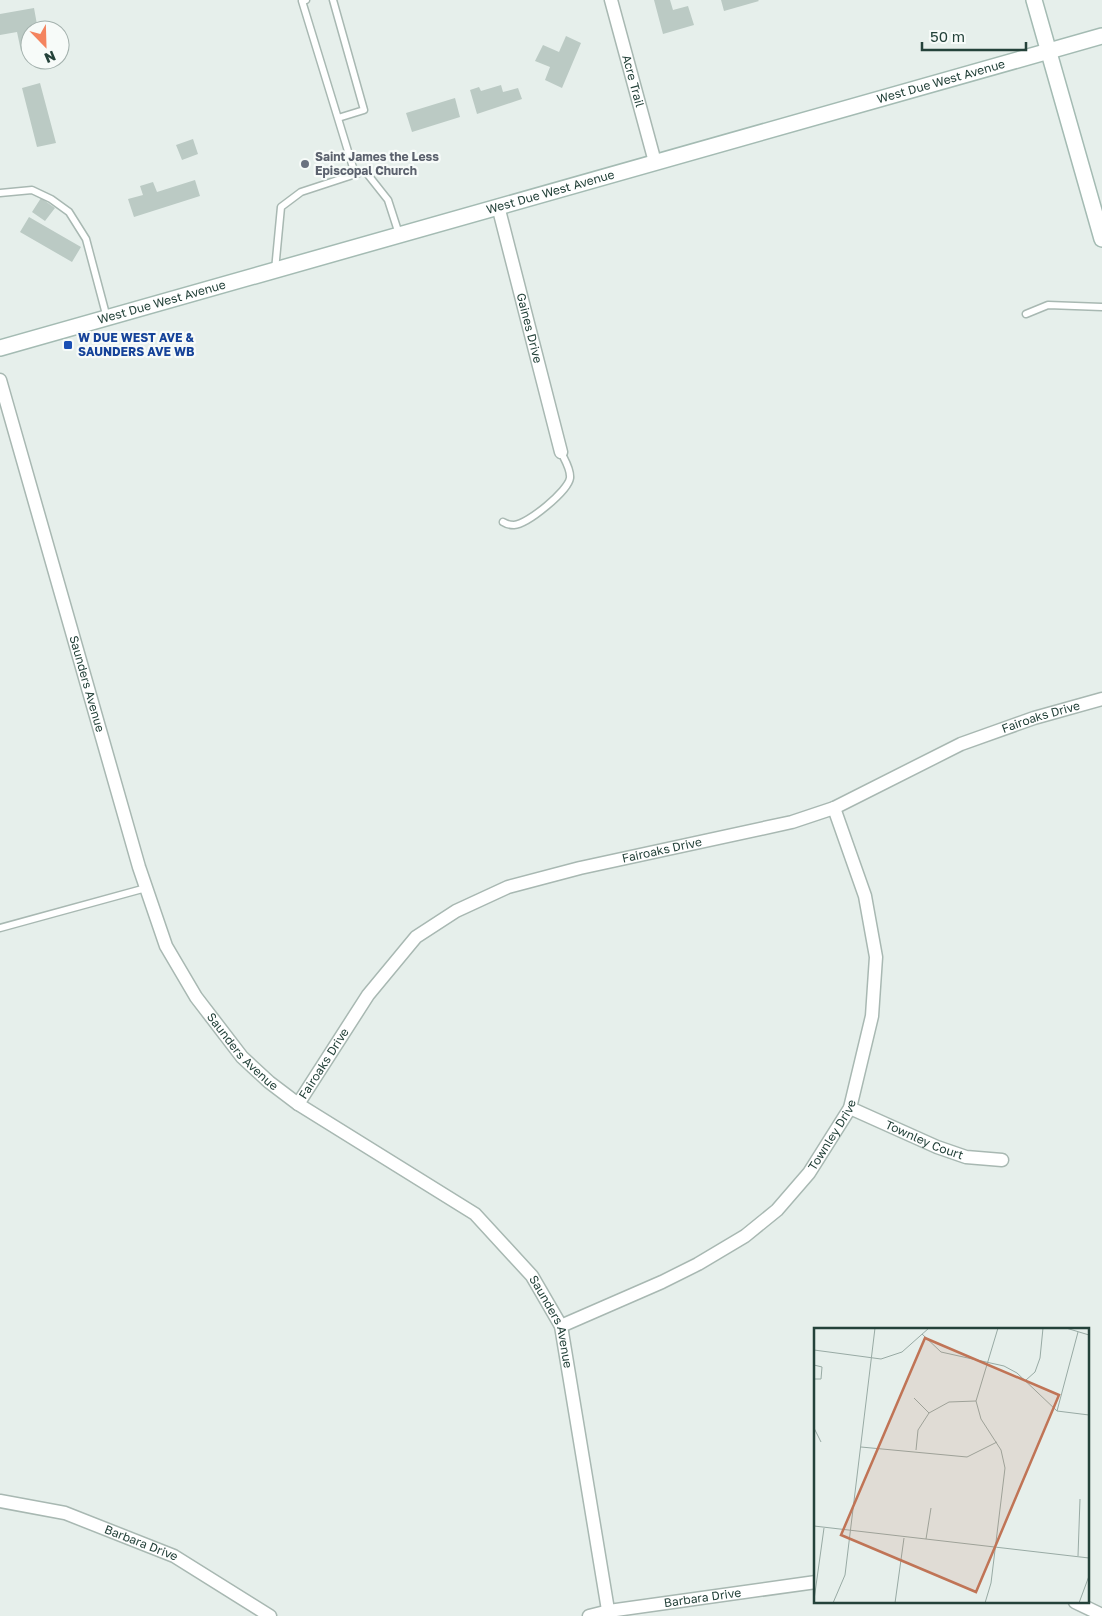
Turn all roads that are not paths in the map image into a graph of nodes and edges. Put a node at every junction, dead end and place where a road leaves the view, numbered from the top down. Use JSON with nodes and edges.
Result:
{"nodes":[{"id":1,"x":306,"y":0,"type":"edge"},
{"id":2,"x":333,"y":0,"type":"edge"},
{"id":3,"x":611,"y":0,"type":"edge"},
{"id":4,"x":1034,"y":0,"type":"edge"},
{"id":5,"x":1102,"y":36,"type":"edge"},
{"id":6,"x":1048,"y":51,"type":"junction"},
{"id":7,"x":338,"y":118,"type":"junction"},
{"id":8,"x":655,"y":162,"type":"junction"},
{"id":9,"x":355,"y":174,"type":"junction"},
{"id":10,"x":0,"y":193,"type":"edge"},
{"id":11,"x":498,"y":206,"type":"junction"},
{"id":12,"x":399,"y":234,"type":"junction"},
{"id":13,"x":1102,"y":239,"type":"edge"},
{"id":14,"x":275,"y":270,"type":"junction"},
{"id":15,"x":1102,"y":307,"type":"edge"},
{"id":16,"x":1026,"y":314,"type":"dead end"},
{"id":17,"x":107,"y":318,"type":"junction"},
{"id":18,"x":0,"y":348,"type":"edge"},
{"id":19,"x":0,"y":380,"type":"edge"},
{"id":20,"x":561,"y":452,"type":"joint"},
{"id":21,"x":502,"y":522,"type":"dead end"},
{"id":22,"x":1102,"y":699,"type":"edge"},
{"id":23,"x":834,"y":808,"type":"junction"},
{"id":24,"x":146,"y":888,"type":"junction"},
{"id":25,"x":0,"y":928,"type":"edge"},
{"id":26,"x":298,"y":1104,"type":"junction"},
{"id":27,"x":850,"y":1108,"type":"junction"},
{"id":28,"x":1002,"y":1160,"type":"dead end"},
{"id":29,"x":560,"y":1326,"type":"junction"},
{"id":30,"x":0,"y":1501,"type":"edge"},
{"id":31,"x":814,"y":1582,"type":"edge"},
{"id":32,"x":1079,"y":1604,"type":"edge"},
{"id":33,"x":609,"y":1613,"type":"edge"},
{"id":34,"x":1102,"y":1615,"type":"edge"},
{"id":35,"x":270,"y":1616,"type":"edge"},
{"id":36,"x":589,"y":1616,"type":"edge"}],
"edges":[{"from":1,"to":7,"type":"lane"},
{"from":2,"to":7,"type":"lane"},
{"from":3,"to":8,"type":"street","name":"Acre Trail"},
{"from":4,"to":6,"type":"main road"},
{"from":5,"to":6,"type":"main road","name":"West Due West Avenue"},
{"from":6,"to":8,"type":"main road","name":"West Due West Avenue"},
{"from":6,"to":13,"type":"main road"},
{"from":7,"to":9,"type":"lane"},
{"from":8,"to":11,"type":"main road","name":"West Due West Avenue"},
{"from":9,"to":12,"type":"lane"},
{"from":9,"to":14,"type":"lane"},
{"from":10,"to":17,"type":"lane"},
{"from":11,"to":12,"type":"main road","name":"West Due West Avenue"},
{"from":11,"to":20,"type":"street","name":"Gaines Drive"},
{"from":12,"to":14,"type":"main road","name":"West Due West Avenue"},
{"from":14,"to":17,"type":"main road","name":"West Due West Avenue"},
{"from":15,"to":16,"type":"lane"},
{"from":17,"to":18,"type":"main road","name":"West Due West Avenue"},
{"from":19,"to":24,"type":"street","name":"Saunders Avenue"},
{"from":20,"to":21,"type":"lane"},
{"from":22,"to":23,"type":"street","name":"Fairoaks Drive"},
{"from":23,"to":26,"type":"street","name":"Fairoaks Drive"},
{"from":23,"to":27,"type":"street","name":"Townley Drive"},
{"from":24,"to":25,"type":"lane"},
{"from":24,"to":26,"type":"street","name":"Saunders Avenue"},
{"from":26,"to":29,"type":"street","name":"Saunders Avenue"},
{"from":27,"to":28,"type":"street","name":"Townley Court"},
{"from":27,"to":29,"type":"street","name":"Townley Drive"},
{"from":29,"to":33,"type":"street","name":"Saunders Avenue"},
{"from":30,"to":35,"type":"street","name":"Barbara Drive"},
{"from":31,"to":33,"type":"street","name":"Barbara Drive"},
{"from":32,"to":34,"type":"street"},
{"from":33,"to":36,"type":"street","name":"Barbara Drive"}]}
